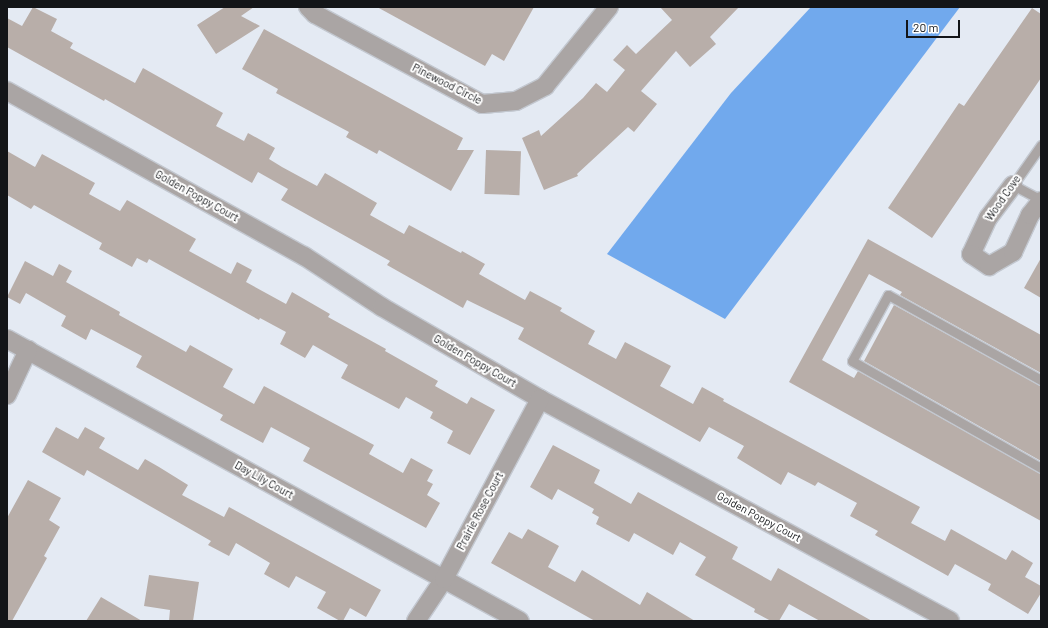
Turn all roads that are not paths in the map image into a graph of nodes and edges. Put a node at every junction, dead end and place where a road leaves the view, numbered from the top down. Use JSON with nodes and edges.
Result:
{"nodes":[{"id":1,"x":308,"y":7,"type":"edge"},
{"id":2,"x":610,"y":7,"type":"edge"},
{"id":3,"x":7,"y":91,"type":"edge"},
{"id":4,"x":1041,"y":145,"type":"edge"},
{"id":5,"x":1013,"y":185,"type":"junction"},
{"id":6,"x":1041,"y":201,"type":"edge"},
{"id":7,"x":7,"y":339,"type":"edge"},
{"id":8,"x":28,"y":350,"type":"junction"},
{"id":9,"x":1041,"y":380,"type":"edge"},
{"id":10,"x":7,"y":395,"type":"edge"},
{"id":11,"x":540,"y":399,"type":"junction"},
{"id":12,"x":1041,"y":468,"type":"edge"},
{"id":13,"x":444,"y":578,"type":"junction"},
{"id":14,"x":416,"y":621,"type":"edge"},
{"id":15,"x":520,"y":621,"type":"edge"},
{"id":16,"x":950,"y":621,"type":"edge"}],
"edges":[{"from":1,"to":2,"type":"street","name":"Pinewood Circle"},
{"from":3,"to":11,"type":"street","name":"Golden Poppy Court"},
{"from":4,"to":5,"type":"lane","name":"Wood Cove"},
{"from":5,"to":6,"type":"lane"},
{"from":5,"to":6,"type":"street","name":"Wood Cove"},
{"from":7,"to":8,"type":"street","name":"Day Lily Court"},
{"from":8,"to":10,"type":"street"},
{"from":8,"to":13,"type":"street","name":"Day Lily Court"},
{"from":9,"to":12,"type":"lane"},
{"from":11,"to":13,"type":"street","name":"Prairie Rose Court"},
{"from":11,"to":16,"type":"street","name":"Golden Poppy Court"},
{"from":13,"to":14,"type":"street","name":"Prairie Rose Court"},
{"from":13,"to":15,"type":"street","name":"Day Lily Court"}]}
